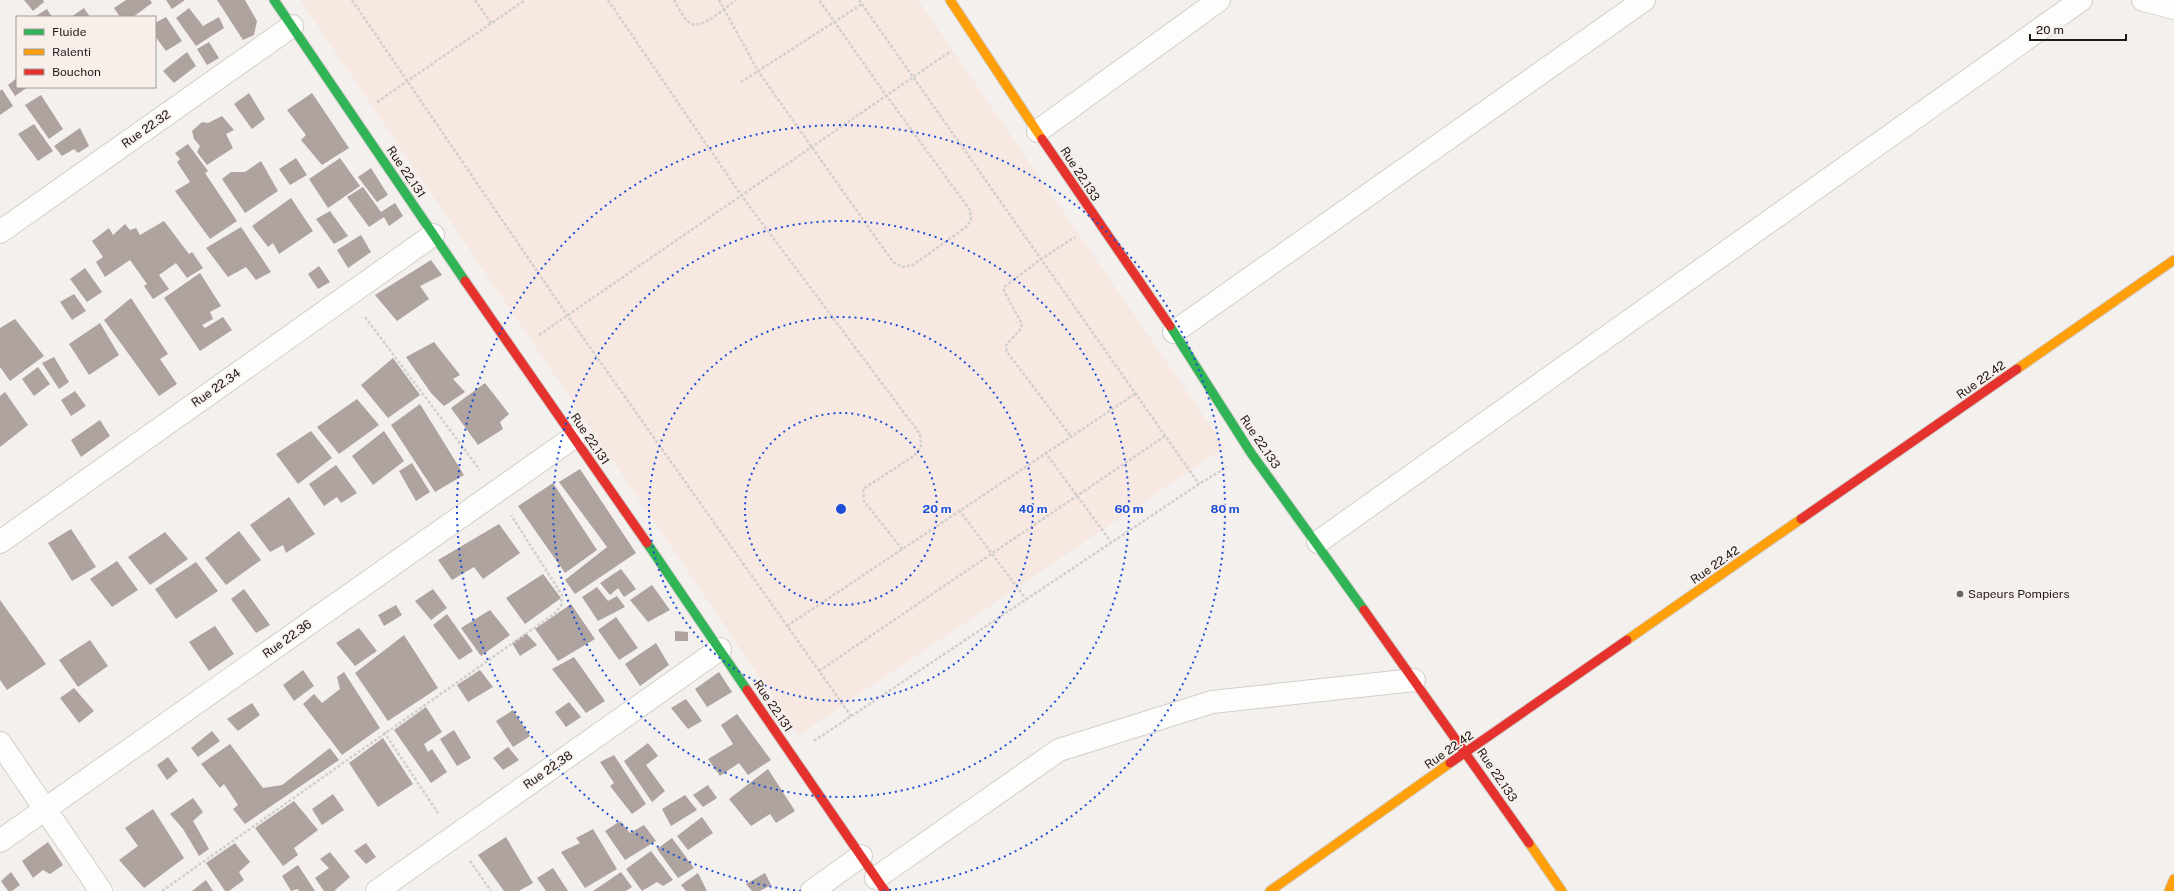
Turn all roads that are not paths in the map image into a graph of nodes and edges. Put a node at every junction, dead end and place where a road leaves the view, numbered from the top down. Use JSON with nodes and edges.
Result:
{"nodes":[{"id":1,"x":274,"y":0,"type":"edge"},
{"id":2,"x":950,"y":0,"type":"edge"},
{"id":3,"x":1219,"y":0,"type":"edge"},
{"id":4,"x":1644,"y":0,"type":"edge"},
{"id":5,"x":2082,"y":0,"type":"edge"},
{"id":6,"x":2143,"y":0,"type":"edge"},
{"id":7,"x":2174,"y":8,"type":"edge"},
{"id":8,"x":292,"y":26,"type":"junction"},
{"id":9,"x":1038,"y":130,"type":"junction"},
{"id":10,"x":0,"y":232,"type":"edge"},
{"id":11,"x":433,"y":235,"type":"junction"},
{"id":12,"x":2174,"y":260,"type":"edge"},
{"id":13,"x":1174,"y":332,"type":"junction"},
{"id":14,"x":574,"y":437,"type":"junction"},
{"id":15,"x":0,"y":542,"type":"edge"},
{"id":16,"x":1318,"y":542,"type":"junction"},
{"id":17,"x":720,"y":649,"type":"junction"},
{"id":18,"x":1414,"y":680,"type":"junction"},
{"id":19,"x":0,"y":743,"type":"edge"},
{"id":20,"x":1466,"y":752,"type":"junction"},
{"id":21,"x":46,"y":809,"type":"junction"},
{"id":22,"x":0,"y":842,"type":"edge"},
{"id":23,"x":862,"y":856,"type":"junction"},
{"id":24,"x":2174,"y":879,"type":"edge"},
{"id":25,"x":881,"y":884,"type":"edge"},
{"id":26,"x":102,"y":891,"type":"edge"},
{"id":27,"x":377,"y":891,"type":"edge"},
{"id":28,"x":812,"y":891,"type":"edge"},
{"id":29,"x":1270,"y":891,"type":"edge"},
{"id":30,"x":1562,"y":891,"type":"edge"},
{"id":31,"x":2169,"y":891,"type":"edge"}],
"edges":[{"from":1,"to":8,"type":"street","name":"Rue 22.131"},
{"from":2,"to":9,"type":"street","name":"Rue 22.133"},
{"from":3,"to":9,"type":"street"},
{"from":4,"to":13,"type":"street"},
{"from":5,"to":16,"type":"street"},
{"from":6,"to":7,"type":"street"},
{"from":8,"to":10,"type":"street","name":"Rue 22.32"},
{"from":8,"to":11,"type":"street","name":"Rue 22.131"},
{"from":9,"to":13,"type":"street","name":"Rue 22.133"},
{"from":11,"to":14,"type":"street","name":"Rue 22.131"},
{"from":11,"to":15,"type":"street","name":"Rue 22.34"},
{"from":12,"to":20,"type":"street","name":"Rue 22.42"},
{"from":13,"to":16,"type":"street","name":"Rue 22.133"},
{"from":14,"to":17,"type":"street","name":"Rue 22.131"},
{"from":14,"to":21,"type":"street","name":"Rue 22.36"},
{"from":16,"to":18,"type":"street","name":"Rue 22.133"},
{"from":17,"to":23,"type":"street","name":"Rue 22.131"},
{"from":17,"to":27,"type":"street","name":"Rue 22.38"},
{"from":18,"to":20,"type":"street","name":"Rue 22.133"},
{"from":18,"to":25,"type":"street"},
{"from":19,"to":21,"type":"street"},
{"from":20,"to":29,"type":"street","name":"Rue 22.42"},
{"from":20,"to":30,"type":"street","name":"Rue 22.133"},
{"from":21,"to":22,"type":"street","name":"Rue 22.36"},
{"from":21,"to":26,"type":"street"},
{"from":23,"to":25,"type":"street","name":"Rue 22.131"},
{"from":23,"to":28,"type":"street"},
{"from":24,"to":31,"type":"street"}]}
